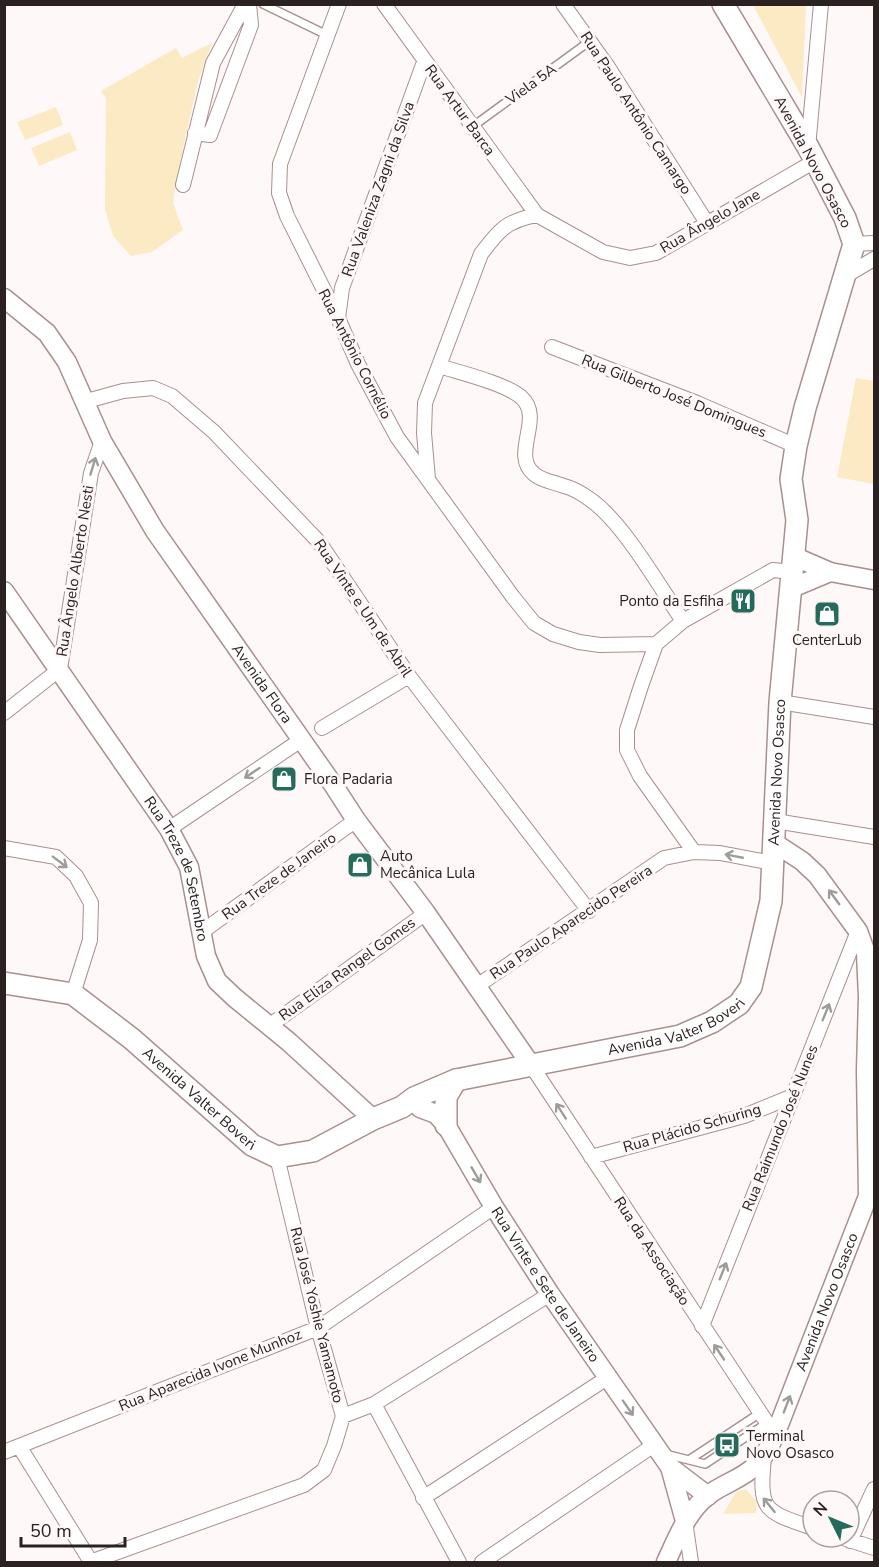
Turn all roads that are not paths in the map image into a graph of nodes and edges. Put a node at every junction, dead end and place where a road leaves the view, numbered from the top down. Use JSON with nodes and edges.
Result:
{"nodes":[{"id":1,"x":247,"y":4,"type":"edge"},
{"id":2,"x":262,"y":4,"type":"edge"},
{"id":3,"x":339,"y":4,"type":"edge"},
{"id":4,"x":384,"y":4,"type":"edge"},
{"id":5,"x":563,"y":4,"type":"edge"},
{"id":6,"x":723,"y":4,"type":"edge"},
{"id":7,"x":821,"y":4,"type":"edge"},
{"id":8,"x":327,"y":35,"type":"junction"},
{"id":9,"x":590,"y":41,"type":"junction"},
{"id":10,"x":424,"y":62,"type":"junction"},
{"id":11,"x":472,"y":127,"type":"junction"},
{"id":12,"x":195,"y":133,"type":"junction"},
{"id":13,"x":811,"y":154,"type":"junction"},
{"id":14,"x":183,"y":185,"type":"dead end"},
{"id":15,"x":537,"y":214,"type":"junction"},
{"id":16,"x":707,"y":223,"type":"junction"},
{"id":17,"x":864,"y":244,"type":"edge"},
{"id":18,"x":874,"y":259,"type":"edge"},
{"id":19,"x":845,"y":276,"type":"junction"},
{"id":20,"x":4,"y":298,"type":"edge"},
{"id":21,"x":338,"y":318,"type":"junction"},
{"id":22,"x":552,"y":347,"type":"dead end"},
{"id":23,"x":439,"y":366,"type":"junction"},
{"id":24,"x":83,"y":402,"type":"junction"},
{"id":25,"x":102,"y":441,"type":"junction"},
{"id":26,"x":796,"y":446,"type":"junction"},
{"id":27,"x":428,"y":479,"type":"junction"},
{"id":28,"x":793,"y":572,"type":"junction"},
{"id":29,"x":830,"y":573,"type":"junction"},
{"id":30,"x":874,"y":580,"type":"edge"},
{"id":31,"x":4,"y":591,"type":"edge"},
{"id":32,"x":683,"y":621,"type":"junction"},
{"id":33,"x":656,"y":644,"type":"junction"},
{"id":34,"x":60,"y":669,"type":"junction"},
{"id":35,"x":409,"y":676,"type":"junction"},
{"id":36,"x":780,"y":702,"type":"junction"},
{"id":37,"x":4,"y":712,"type":"edge"},
{"id":38,"x":874,"y":717,"type":"edge"},
{"id":39,"x":322,"y":728,"type":"dead end"},
{"id":40,"x":301,"y":740,"type":"junction"},
{"id":41,"x":356,"y":820,"type":"junction"},
{"id":42,"x":169,"y":829,"type":"junction"},
{"id":43,"x":774,"y":832,"type":"junction"},
{"id":44,"x":874,"y":837,"type":"edge"},
{"id":45,"x":4,"y":848,"type":"edge"},
{"id":46,"x":694,"y":852,"type":"junction"},
{"id":47,"x":772,"y":863,"type":"junction"},
{"id":48,"x":589,"y":911,"type":"junction"},
{"id":49,"x":426,"y":913,"type":"junction"},
{"id":50,"x":203,"y":931,"type":"junction"},
{"id":51,"x":858,"y":931,"type":"junction"},
{"id":52,"x":870,"y":954,"type":"edge"},
{"id":53,"x":4,"y":982,"type":"edge"},
{"id":54,"x":477,"y":986,"type":"junction"},
{"id":55,"x":73,"y":994,"type":"junction"},
{"id":56,"x":269,"y":1026,"type":"junction"},
{"id":57,"x":531,"y":1065,"type":"junction"},
{"id":58,"x":451,"y":1089,"type":"junction"},
{"id":59,"x":793,"y":1096,"type":"junction"},
{"id":60,"x":411,"y":1108,"type":"junction"},
{"id":61,"x":373,"y":1119,"type":"junction"},
{"id":62,"x":446,"y":1125,"type":"junction"},
{"id":63,"x":277,"y":1157,"type":"junction"},
{"id":64,"x":591,"y":1157,"type":"junction"},
{"id":65,"x":871,"y":1197,"type":"edge"},
{"id":66,"x":494,"y":1207,"type":"junction"},
{"id":67,"x":550,"y":1294,"type":"junction"},
{"id":68,"x":702,"y":1326,"type":"junction"},
{"id":69,"x":318,"y":1328,"type":"junction"},
{"id":70,"x":607,"y":1378,"type":"junction"},
{"id":71,"x":374,"y":1404,"type":"junction"},
{"id":72,"x":343,"y":1416,"type":"junction"},
{"id":73,"x":768,"y":1424,"type":"junction"},
{"id":74,"x":18,"y":1446,"type":"junction"},
{"id":75,"x":4,"y":1452,"type":"edge"},
{"id":76,"x":661,"y":1455,"type":"junction"},
{"id":77,"x":764,"y":1457,"type":"junction"},
{"id":78,"x":689,"y":1460,"type":"junction"},
{"id":79,"x":874,"y":1489,"type":"edge"},
{"id":80,"x":708,"y":1496,"type":"junction"},
{"id":81,"x":423,"y":1498,"type":"junction"},
{"id":82,"x":861,"y":1511,"type":"edge"},
{"id":83,"x":685,"y":1521,"type":"junction"},
{"id":84,"x":801,"y":1524,"type":"edge"},
{"id":85,"x":874,"y":1557,"type":"edge"},
{"id":86,"x":91,"y":1562,"type":"edge"},
{"id":87,"x":459,"y":1563,"type":"edge"},
{"id":88,"x":482,"y":1563,"type":"edge"},
{"id":89,"x":666,"y":1563,"type":"edge"},
{"id":90,"x":691,"y":1563,"type":"edge"},
{"id":91,"x":872,"y":1563,"type":"edge"}],
"edges":[{"from":1,"to":12,"type":"street"},
{"from":1,"to":12,"type":"street"},
{"from":2,"to":8,"type":"lane"},
{"from":3,"to":8,"type":"street","name":"Rua Antônio Cornélio"},
{"from":4,"to":10,"type":"street","name":"Rua Artur Barca"},
{"from":5,"to":9,"type":"street","name":"Rua Paulo Antônio Camargo"},
{"from":6,"to":13,"type":"main road","name":"Avenida Novo Osasco"},
{"from":7,"to":13,"type":"street"},
{"from":8,"to":21,"type":"street","name":"Rua Antônio Cornélio"},
{"from":9,"to":11,"type":"lane","name":"Viela 5A"},
{"from":9,"to":16,"type":"street","name":"Rua Paulo Antônio Camargo"},
{"from":10,"to":11,"type":"street","name":"Rua Artur Barca"},
{"from":10,"to":21,"type":"street","name":"Rua Valeniza Zagni da Silva"},
{"from":11,"to":15,"type":"street","name":"Rua Artur Barca"},
{"from":12,"to":14,"type":"street"},
{"from":13,"to":16,"type":"street","name":"Rua Ângelo Jane"},
{"from":13,"to":17,"type":"main road","name":"Avenida Novo Osasco"},
{"from":15,"to":16,"type":"street","name":"Rua Ângelo Jane"},
{"from":15,"to":23,"type":"street"},
{"from":17,"to":19,"type":"main road","name":"Avenida Novo Osasco"},
{"from":18,"to":19,"type":"street"},
{"from":19,"to":26,"type":"main road","name":"Avenida Novo Osasco"},
{"from":20,"to":24,"type":"main road","name":"Avenida Flora"},
{"from":21,"to":27,"type":"street","name":"Rua Antônio Cornélio"},
{"from":22,"to":26,"type":"street","name":"Rua Gilberto José Domingues"},
{"from":23,"to":27,"type":"street"},
{"from":23,"to":32,"type":"street"},
{"from":24,"to":25,"type":"main road","name":"Avenida Flora"},
{"from":24,"to":35,"type":"street","name":"Rua Vinte e Um de Abril"},
{"from":34,"to":25,"type":"street","name":"Rua Ângelo Alberto Nesti","one_way":true},
{"from":25,"to":40,"type":"main road","name":"Avenida Flora"},
{"from":26,"to":28,"type":"main road","name":"Avenida Novo Osasco"},
{"from":27,"to":33,"type":"street","name":"Rua Antônio Cornélio"},
{"from":28,"to":29,"type":"main road"},
{"from":28,"to":29,"type":"main road"},
{"from":28,"to":32,"type":"street"},
{"from":28,"to":36,"type":"main road","name":"Avenida Novo Osasco"},
{"from":29,"to":30,"type":"main road"},
{"from":31,"to":34,"type":"main road","name":"Rua Treze de Setembro"},
{"from":32,"to":33,"type":"street"},
{"from":33,"to":46,"type":"street"},
{"from":34,"to":37,"type":"street","name":"Rua Ângelo Alberto Nesti"},
{"from":34,"to":42,"type":"main road","name":"Rua Treze de Setembro"},
{"from":35,"to":39,"type":"street"},
{"from":35,"to":48,"type":"street","name":"Rua Vinte e Um de Abril"},
{"from":36,"to":38,"type":"street"},
{"from":36,"to":43,"type":"main road","name":"Avenida Novo Osasco"},
{"from":40,"to":41,"type":"main road","name":"Avenida Flora"},
{"from":40,"to":42,"type":"street","one_way":true},
{"from":41,"to":49,"type":"main road","name":"Avenida Flora"},
{"from":41,"to":50,"type":"street","name":"Rua Treze de Janeiro"},
{"from":42,"to":50,"type":"main road","name":"Rua Treze de Setembro"},
{"from":43,"to":44,"type":"street"},
{"from":43,"to":47,"type":"main road","name":"Avenida Valter Boveri"},
{"from":51,"to":43,"type":"main road","name":"Avenida Novo Osasco","one_way":true},
{"from":45,"to":55,"type":"street","one_way":true},
{"from":47,"to":46,"type":"street","name":"Rua Paulo Aparecido Pereira","one_way":true},
{"from":46,"to":48,"type":"street","name":"Rua Paulo Aparecido Pereira"},
{"from":47,"to":57,"type":"main road","name":"Avenida Valter Boveri"},
{"from":48,"to":54,"type":"street","name":"Rua Paulo Aparecido Pereira"},
{"from":49,"to":54,"type":"main road","name":"Avenida Flora"},
{"from":49,"to":56,"type":"street","name":"Rua Eliza Rangel Gomes"},
{"from":50,"to":56,"type":"main road","name":"Rua Treze de Setembro"},
{"from":51,"to":52,"type":"main road","name":"Avenida Novo Osasco"},
{"from":59,"to":51,"type":"street","name":"Rua Raimundo José Nunes","one_way":true},
{"from":52,"to":65,"type":"main road","name":"Avenida Novo Osasco"},
{"from":53,"to":55,"type":"main road","name":"Avenida Valter Boveri"},
{"from":54,"to":57,"type":"main road","name":"Avenida Flora"},
{"from":55,"to":63,"type":"main road","name":"Avenida Valter Boveri"},
{"from":56,"to":61,"type":"main road","name":"Rua Treze de Setembro"},
{"from":57,"to":58,"type":"main road","name":"Avenida Valter Boveri"},
{"from":64,"to":57,"type":"street","name":"Rua da Associação","one_way":true},
{"from":58,"to":60,"type":"main road","name":"Avenida Valter Boveri"},
{"from":58,"to":62,"type":"main road"},
{"from":59,"to":64,"type":"street","name":"Rua Plácido Schuring"},
{"from":68,"to":59,"type":"street","name":"Rua Raimundo José Nunes","one_way":true},
{"from":60,"to":61,"type":"main road","name":"Avenida Valter Boveri"},
{"from":60,"to":62,"type":"main road","name":"Rua Vinte e Sete de Janeiro"},
{"from":61,"to":63,"type":"main road","name":"Avenida Valter Boveri"},
{"from":62,"to":66,"type":"main road","name":"Rua Vinte e Sete de Janeiro","one_way":true},
{"from":63,"to":69,"type":"street","name":"Rua José Yoshie Yamamoto"},
{"from":64,"to":68,"type":"street","name":"Rua da Associação"},
{"from":73,"to":65,"type":"main road","name":"Avenida Novo Osasco","one_way":true},
{"from":66,"to":67,"type":"main road","name":"Rua Vinte e Sete de Janeiro"},
{"from":66,"to":69,"type":"street","name":"Rua Aparecida Ivone Munhoz"},
{"from":67,"to":70,"type":"main road","name":"Rua Vinte e Sete de Janeiro"},
{"from":67,"to":71,"type":"street"},
{"from":73,"to":68,"type":"street","name":"Rua da Associação","one_way":true},
{"from":69,"to":72,"type":"street","name":"Rua José Yoshie Yamamoto"},
{"from":69,"to":74,"type":"street","name":"Rua Aparecida Ivone Munhoz"},
{"from":70,"to":76,"type":"main road","name":"Rua Vinte e Sete de Janeiro","one_way":true},
{"from":70,"to":81,"type":"street"},
{"from":71,"to":72,"type":"street"},
{"from":71,"to":81,"type":"street"},
{"from":72,"to":86,"type":"street","name":"Rua José Yoshie Yamamoto"},
{"from":73,"to":77,"type":"main road","name":"Avenida Novo Osasco"},
{"from":73,"to":78,"type":"lane"},
{"from":73,"to":78,"type":"lane"},
{"from":74,"to":75,"type":"street","name":"Rua Aparecida Ivone Munhoz"},
{"from":74,"to":86,"type":"street"},
{"from":76,"to":78,"type":"lane"},
{"from":76,"to":80,"type":"main road","name":"Rua Vinte e Sete de Janeiro"},
{"from":76,"to":83,"type":"main road","name":"Rua Vinte e Sete de Janeiro"},
{"from":76,"to":88,"type":"street"},
{"from":77,"to":80,"type":"main road","name":"Avenida Novo Osasco"},
{"from":84,"to":77,"type":"street","one_way":true},
{"from":79,"to":82,"type":"street"},
{"from":80,"to":83,"type":"main road","name":"Avenida Novo Osasco"},
{"from":81,"to":87,"type":"street"},
{"from":83,"to":89,"type":"main road","name":"Avenida Novo Osasco"},
{"from":83,"to":90,"type":"street"},
{"from":85,"to":91,"type":"street"}]}
